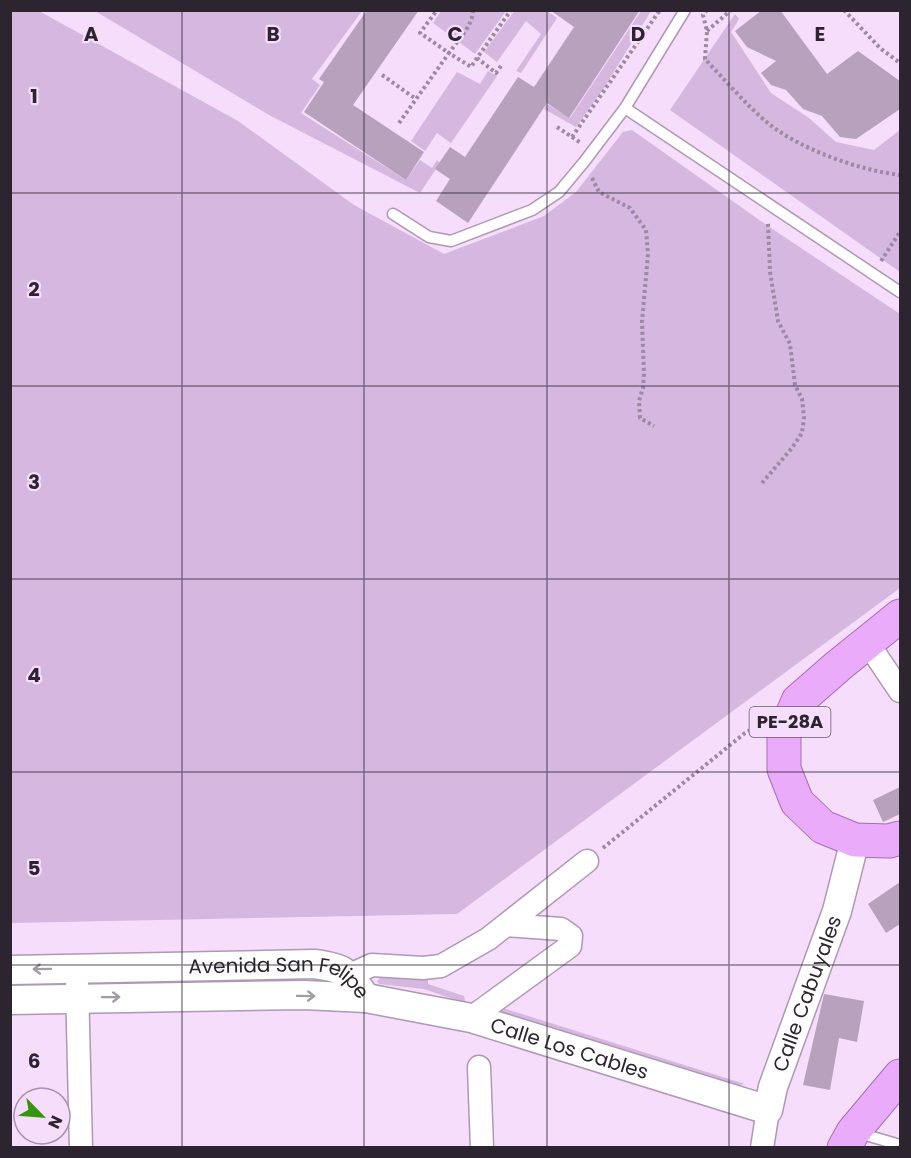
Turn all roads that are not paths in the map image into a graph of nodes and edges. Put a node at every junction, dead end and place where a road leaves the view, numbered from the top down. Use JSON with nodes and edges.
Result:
{"nodes":[{"id":1,"x":685,"y":10,"type":"edge"},
{"id":2,"x":625,"y":108,"type":"junction"},
{"id":3,"x":393,"y":214,"type":"dead end"},
{"id":4,"x":900,"y":292,"type":"edge"},
{"id":5,"x":900,"y":616,"type":"edge"},
{"id":6,"x":867,"y":642,"type":"junction"},
{"id":7,"x":900,"y":691,"type":"edge"},
{"id":8,"x":900,"y":838,"type":"edge"},
{"id":9,"x":855,"y":840,"type":"junction"},
{"id":10,"x":587,"y":861,"type":"road end"},
{"id":11,"x":506,"y":925,"type":"junction"},
{"id":12,"x":76,"y":968,"type":"junction"},
{"id":13,"x":10,"y":970,"type":"edge"},
{"id":14,"x":350,"y":975,"type":"junction"},
{"id":15,"x":77,"y":998,"type":"junction"},
{"id":16,"x":366,"y":998,"type":"junction"},
{"id":17,"x":10,"y":1000,"type":"edge"},
{"id":18,"x":471,"y":1018,"type":"junction"},
{"id":19,"x":479,"y":1067,"type":"dead end"},
{"id":20,"x":900,"y":1076,"type":"edge"},
{"id":21,"x":768,"y":1110,"type":"junction"},
{"id":22,"x":848,"y":1140,"type":"edge"},
{"id":23,"x":900,"y":1145,"type":"edge"},
{"id":24,"x":81,"y":1148,"type":"edge"},
{"id":25,"x":482,"y":1148,"type":"edge"},
{"id":26,"x":762,"y":1148,"type":"edge"}],
"edges":[{"from":1,"to":2,"type":"lane"},
{"from":2,"to":3,"type":"lane"},
{"from":2,"to":4,"type":"lane"},
{"from":5,"to":6,"type":"highway","number":"PE-28A"},
{"from":6,"to":7,"type":"street"},
{"from":6,"to":9,"type":"highway","number":"PE-28A"},
{"from":8,"to":9,"type":"highway","number":"PE-28A"},
{"from":9,"to":21,"type":"street","name":"Calle Cabuyales"},
{"from":10,"to":11,"type":"street"},
{"from":11,"to":14,"type":"street"},
{"from":11,"to":18,"type":"street"},
{"from":12,"to":13,"type":"street","name":"Avenida San Felipe","one_way":true},
{"from":12,"to":14,"type":"street","name":"Avenida San Felipe"},
{"from":12,"to":15,"type":"street"},
{"from":14,"to":16,"type":"street","name":"Avenida San Felipe"},
{"from":15,"to":16,"type":"street","name":"Avenida San Felipe","one_way":true},
{"from":15,"to":17,"type":"street","name":"Avenida San Felipe"},
{"from":15,"to":24,"type":"street"},
{"from":16,"to":18,"type":"street","name":"Calle Los Cables"},
{"from":18,"to":21,"type":"street","name":"Calle Los Cables"},
{"from":19,"to":25,"type":"street"},
{"from":20,"to":22,"type":"highway"},
{"from":21,"to":26,"type":"street","name":"Calle Cabuyales"},
{"from":22,"to":23,"type":"lane"}]}
